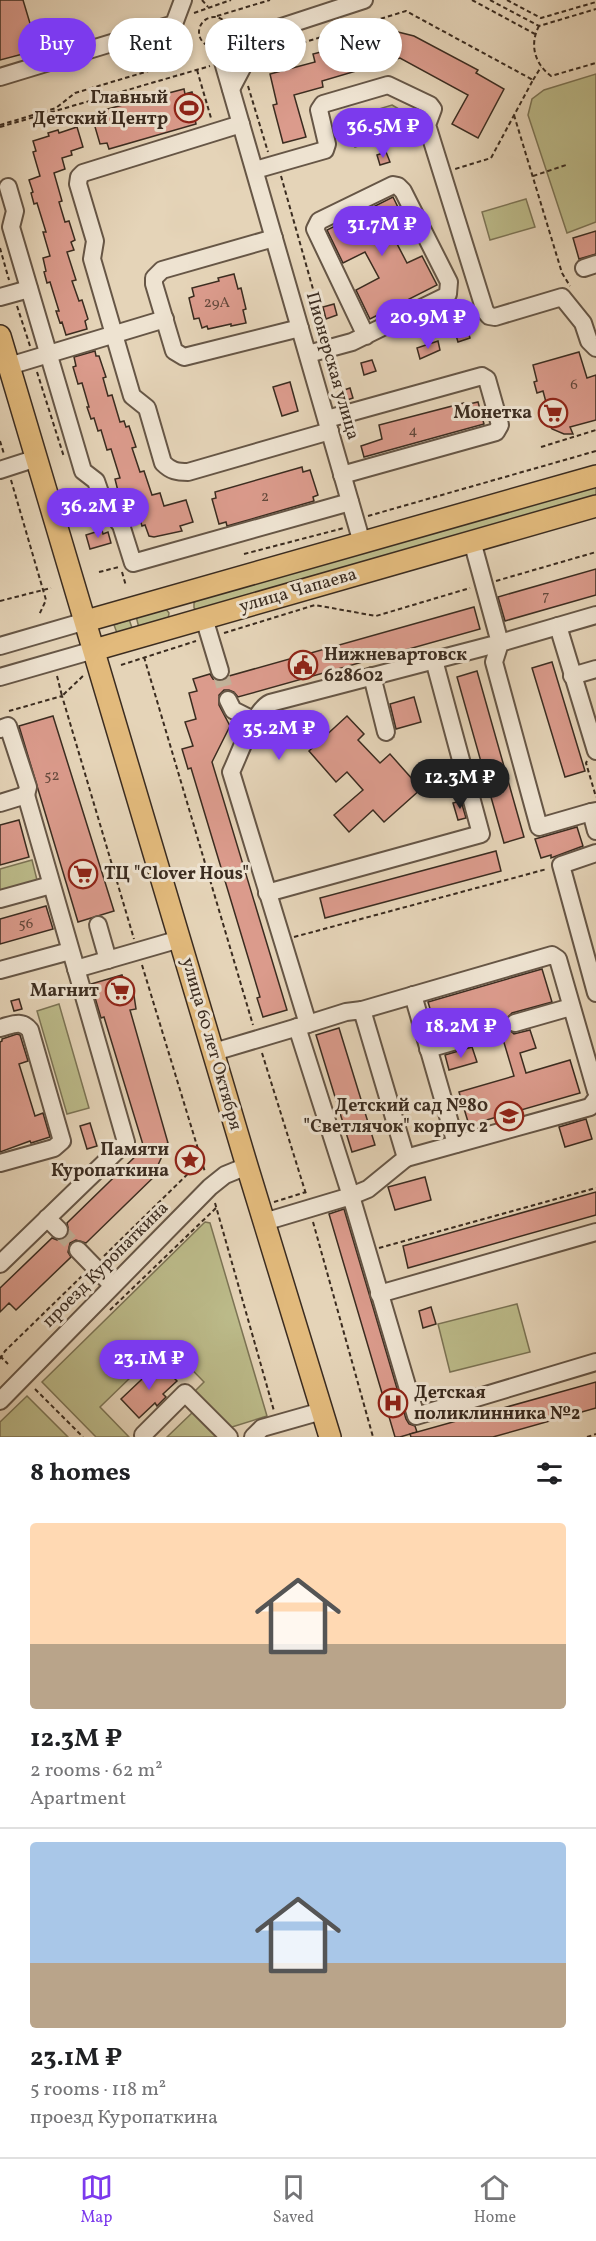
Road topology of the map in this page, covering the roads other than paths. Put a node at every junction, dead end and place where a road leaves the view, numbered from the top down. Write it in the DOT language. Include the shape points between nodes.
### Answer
graph roads {
  1 [pos="364,0"];
  2 [pos="185,8"];
  3 [pos="229,72"];
  4 [pos="0,77"];
  5 [pos="239,87"];
  6 [pos="242,124"];
  7 [pos="255,170"];
  8 [pos="8,187"];
  9 [pos="274,238"];
  10 [pos="30,289"];
  11 [pos="0,297"];
  12 [pos="165,319"];
  13 [pos="300,328"];
  14 [pos="114,334"];
  15 [pos="0,336"];
  16 [pos="366,336"];
  17 [pos="596,348"];
  18 [pos="49,354"];
  19 [pos="308,354"];
  20 [pos="9,366"];
  21 [pos="331,422"];
  22 [pos="37,458"];
  23 [pos="4,468"];
  24 [pos="342,475"];
  25 [pos="596,476"];
  26 [pos="350,502"];
  27 [pos="596,506"];
  28 [pos="472,541"];
  29 [pos="362,543"];
  30 [pos="191,591"];
  31 [pos="596,615"];
  32 [pos="86,621"];
  33 [pos="204,625"];
  34 [pos="558,626"];
  35 [pos="500,643"];
  36 [pos="0,646"];
  37 [pos="94,650"];
  38 [pos="434,660"];
  39 [pos="596,669"];
  40 [pos="220,671"];
  41 [pos="0,676"];
  42 [pos="372,676"];
  43 [pos="572,676"];
  44 [pos="228,700"];
  45 [pos="255,721"];
  46 [pos="0,729"];
  47 [pos="386,732"];
  48 [pos="595,751"];
  49 [pos="26,795"];
  50 [pos="0,803"];
  51 [pos="594,807"];
  52 [pos="596,831"];
  53 [pos="596,853"];
  54 [pos="51,885"];
  55 [pos="267,893"];
  56 [pos="0,899"];
  57 [pos="98,925"];
  58 [pos="180,939"];
  59 [pos="70,951"];
  60 [pos="108,960"];
  61 [pos="76,969"];
  62 [pos="0,970"];
  63 [pos="596,993"];
  64 [pos="413,995"];
  65 [pos="572,1007"];
  66 [pos="362,1010"];
  67 [pos="515,1023"];
  68 [pos="302,1025"];
  69 [pos="0,1028"];
  70 [pos="494,1030"];
  71 [pos="429,1049"];
  72 [pos="214,1052"];
  73 [pos="596,1091"];
  74 [pos="596,1100"];
  75 [pos="456,1144"];
  76 [pos="406,1158"];
  77 [pos="0,1163"];
  78 [pos="247,1166"];
  79 [pos="351,1196"];
  80 [pos="264,1222"];
  81 [pos="596,1232"];
  82 [pos="78,1250"];
  83 [pos="0,1264"];
  84 [pos="112,1285"];
  85 [pos="379,1294"];
  86 [pos="596,1362"];
  87 [pos="0,1401"];
  88 [pos="322,1411"];
  89 [pos="143,1435"];
  90 [pos="229,1437"];
  91 [pos="253,1437"];
  92 [pos="330,1437"];
  1 -- 5 [label="street" via="260,33"];
  2 -- 4 [label="street" via="174,24"];
  3 -- 5 [label="street, Пионерская улица"];
  5 -- 6 [label="street, Пионерская улица"];
  6 -- 7 [label="street, Пионерская улица"];
  6 -- 14 [label="street" via="89,169 80,177 78,184 95,241 92,259"];
  7 -- 9 [label="street, Пионерская улица"];
  7 -- 17 [label="street" via="325,150 319,110 323,104 392,85 433,109 427,125 485,311 495,316 562,297 583,323"];
  8 -- 10 [label="street" via="15,211 11,227"];
  9 -- 12 [label="street" via="158,272 154,284"];
  9 -- 13 [label="street, Пионерская улица"];
  10 -- 11 [label="street"];
  10 -- 18 [label="street"];
  12 -- 13 [label="street" via="174,351 190,358"];
  12 -- 14 [label="street"];
  13 -- 19 [label="street, Пионерская улица"];
  14 -- 18 [label="street"];
  14 -- 21 [label="street" via="132,396 147,408 169,469 189,472"];
  15 -- 20 [label="main road"];
  16 -- 16 [label="street" via="444,297 450,287 398,186 387,186 315,225 315,233"];
  16 -- 19 [label="street"];
  18 -- 20 [label="street"];
  18 -- 26 [label="street" via="82,471 96,482 104,504 121,525 133,563"];
  19 -- 21 [label="street, Пионерская улица"];
  20 -- 22 [label="main road"];
  21 -- 24 [label="street, Пионерская улица"];
  21 -- 24 [label="street" via="482,376 487,379 500,425 496,432"];
  22 -- 23 [label="street"];
  22 -- 32 [label="main road"];
  24 -- 26 [label="street, Пионерская улица"];
  25 -- 29 [label="main road, улица Чапаева"];
  26 -- 29 [label="street, Пионерская улица"];
  27 -- 28 [label="main road, улица Чапаева"];
  28 -- 33 [label="main road, улица Чапаева"];
  28 -- 35 [label="street"];
  29 -- 30 [label="main road, улица Чапаева"];
  30 -- 32 [label="main road, улица Чапаева"];
  30 -- 33 [label="main road" via="182,598 181,610"];
  31 -- 34 [label="street"];
  32 -- 36 [label="street, улица Чапаева"];
  32 -- 37 [label="main road, улица 60 лет Октября"];
  33 -- 37 [label="main road, улица Чапаева"];
  33 -- 40 [label="street"];
  34 -- 35 [label="street"];
  34 -- 43 [label="street"];
  35 -- 38 [label="street"];
  35 -- 51 [label="street" via="494,662 539,827"];
  37 -- 41 [label="street, улица Чапаева"];
  37 -- 58 [label="main road, улица 60 лет Октября"];
  38 -- 42 [label="street"];
  38 -- 55 [label="street" via="481,834"];
  39 -- 43 [label="street"];
  42 -- 45 [label="street" via="270,703 260,710"];
  42 -- 47 [label="street"];
  43 -- 48 [label="street"];
  44 -- 45 [label="street" via="233,710"];
  45 -- 55 [label="street" via="231,772"];
  46 -- 49 [label="street" via="8,726 28,788"];
  49 -- 50 [label="street"];
  49 -- 54 [label="street"];
  51 -- 52 [label="street"];
  53 -- 63 [label="street" via="561,865"];
  54 -- 56 [label="street"];
  54 -- 59 [label="street"];
  55 -- 68 [label="street"];
  57 -- 60 [label="street"];
  58 -- 60 [label="street"];
  58 -- 72 [label="main road, улица 60 лет Октября"];
  59 -- 61 [label="street"];
  59 -- 62 [label="street"];
  60 -- 61 [label="street"];
  61 -- 83 [label="street" via="126,1142 53,1224"];
  64 -- 65 [label="street" via="552,955 558,959"];
  64 -- 66 [label="street"];
  64 -- 71 [label="street"];
  65 -- 67 [label="street"];
  65 -- 73 [label="street"];
  66 -- 68 [label="street"];
  66 -- 76 [label="street"];
  68 -- 72 [label="street"];
  68 -- 79 [label="street"];
  69 -- 77 [label="street" via="19,1022 30,1030 62,1141 54,1148"];
  70 -- 71 [label="street"];
  71 -- 75 [label="street"];
  72 -- 78 [label="main road, улица 60 лет Октября"];
  74 -- 75 [label="street" via="590,1107"];
  75 -- 76 [label="street"];
  76 -- 79 [label="street" via="368,1190"];
  78 -- 80 [label="main road, улица 60 лет Октября"];
  78 -- 84 [label="street, проезд Куропаткина" via="225,1174 210,1187"];
  79 -- 80 [label="street"];
  79 -- 85 [label="street"];
  80 -- 88 [label="main road, улица 60 лет Октября"];
  81 -- 85 [label="street"];
  82 -- 84 [label="street"];
  84 -- 87 [label="street, проезд Куропаткина" via="29,1383"];
  85 -- 86 [label="street" via="416,1416"];
  88 -- 91 [label="street" via="262,1428"];
  88 -- 92 [label="main road, улица 60 лет Октября"];
  89 -- 90 [label="street" via="185,1394"];
}
